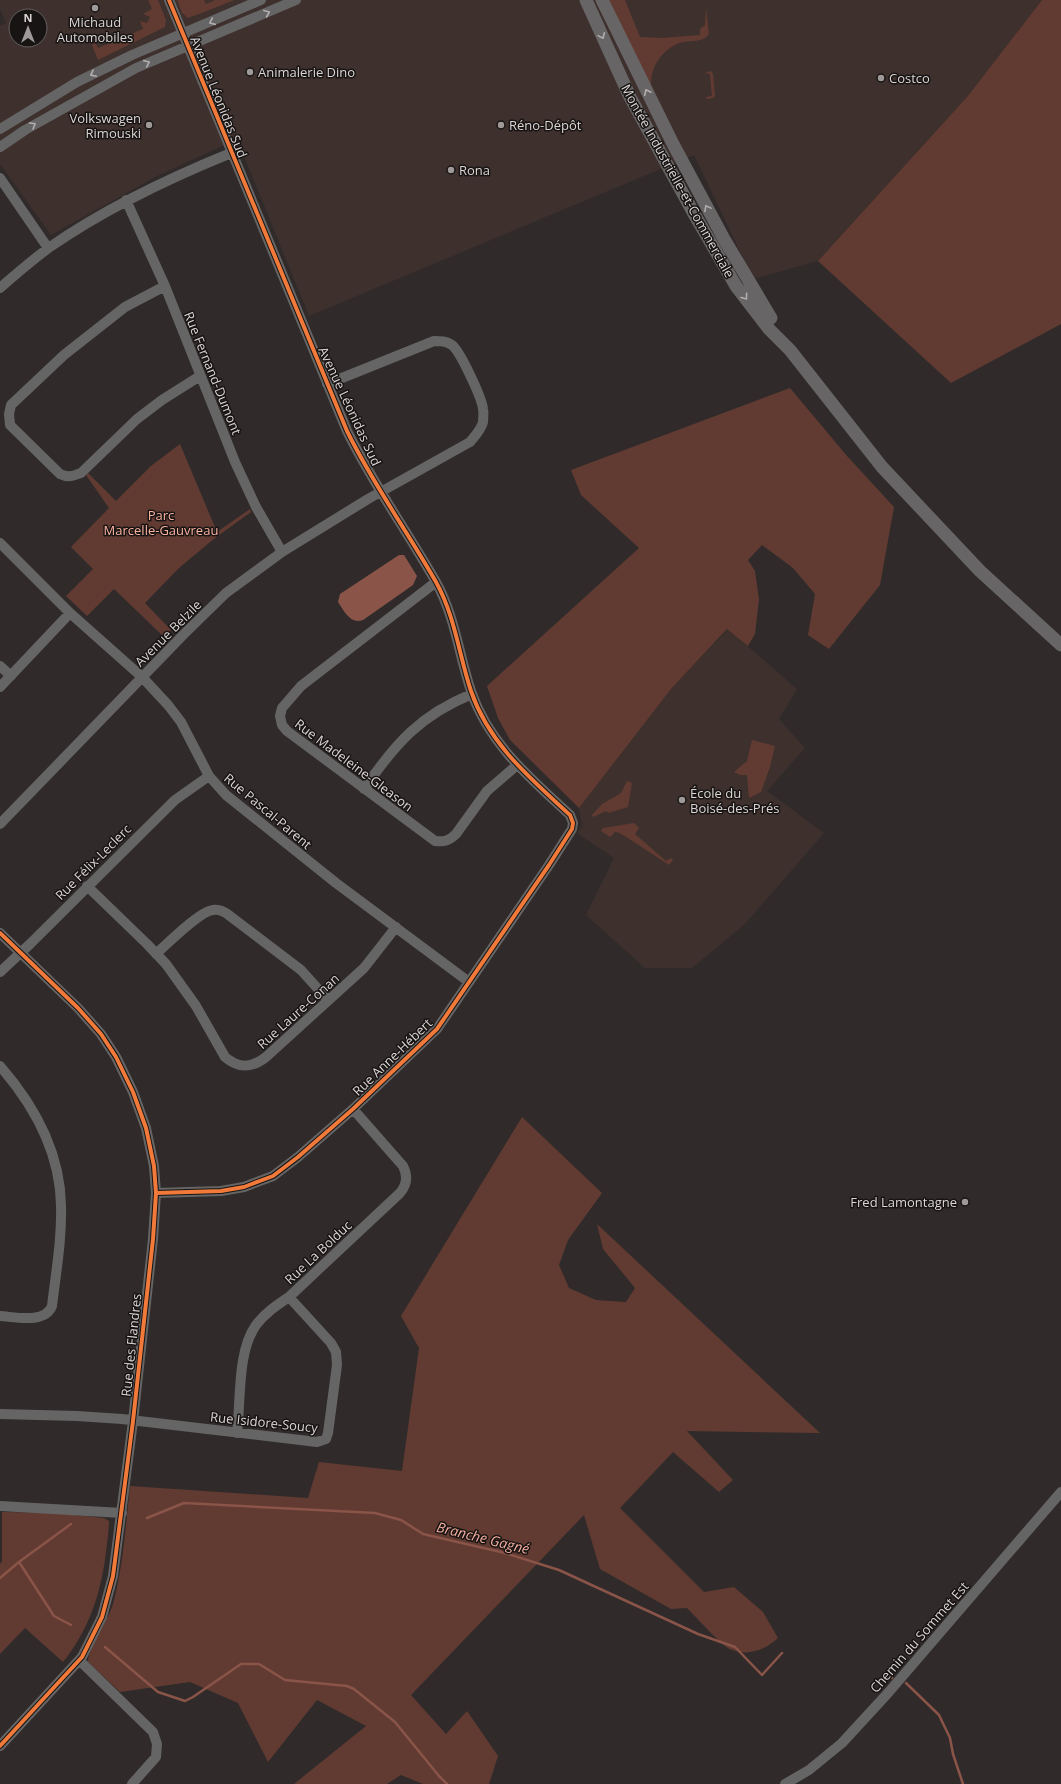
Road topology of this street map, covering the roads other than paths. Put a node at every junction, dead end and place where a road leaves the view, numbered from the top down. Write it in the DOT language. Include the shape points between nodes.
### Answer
graph roads {
  1 [pos="169,0"];
  2 [pos="261,0"];
  3 [pos="296,0"];
  4 [pos="586,0"];
  5 [pos="602,0"];
  6 [pos="182,34"];
  7 [pos="187,47"];
  8 [pos="0,129"];
  9 [pos="0,147"];
  10 [pos="231,153"];
  11 [pos="0,178"];
  12 [pos="126,200"];
  13 [pos="48,248"];
  14 [pos="165,286"];
  15 [pos="0,288"];
  16 [pos="790,350"];
  17 [pos="200,376"];
  18 [pos="326,384"];
  19 [pos="380,492"];
  20 [pos="0,543"];
  21 [pos="282,552"];
  22 [pos="436,582"];
  23 [pos="70,613"];
  24 [pos="1061,645"];
  25 [pos="0,666"];
  26 [pos="11,676"];
  27 [pos="142,677"];
  28 [pos="0,687"];
  29 [pos="472,694"];
  30 [pos="516,766"];
  31 [pos="209,776"];
  32 [pos="364,788"];
  33 [pos="0,824"];
  34 [pos="569,834"];
  35 [pos="87,886"];
  36 [pos="396,927"];
  37 [pos="0,933"];
  38 [pos="20,952"];
  39 [pos="156,954"];
  40 [pos="0,972"];
  41 [pos="468,982"];
  42 [pos="328,1000"];
  43 [pos="0,1066"];
  44 [pos="353,1109"];
  45 [pos="156,1193"];
  46 [pos="289,1296"];
  47 [pos="0,1316"];
  48 [pos="0,1414"];
  49 [pos="133,1421"];
  50 [pos="237,1433"];
  51 [pos="1061,1492"];
  52 [pos="0,1506"];
  53 [pos="122,1513"];
  54 [pos="79,1660"];
  55 [pos="0,1746"];
  56 [pos="132,1784"];
  57 [pos="785,1784"];
  1 -- 6 [label="street, Avenue Léonidas Sud"];
  2 -- 6 [label="street, one-way"];
  7 -- 3 [label="street, one-way"];
  4 -- 16 [label="main road, Montée Industrielle-et-Commerciale, one-way" via="630,97 692,212 736,286 769,329"];
  16 -- 5 [label="main road, Montée Industrielle-et-Commerciale, one-way" via="755,294 691,178"];
  6 -- 7 [label="street, Avenue Léonidas Sud"];
  6 -- 8 [label="street, one-way" via="77,82"];
  9 -- 7 [label="street, one-way" via="25,130 136,68"];
  7 -- 10 [label="street, Avenue Léonidas Sud"];
  10 -- 12 [label="street"];
  10 -- 18 [label="street, Avenue Léonidas Sud"];
  11 -- 13 [label="street"];
  12 -- 13 [label="street"];
  12 -- 14 [label="street, Rue Fernand-Dumont"];
  13 -- 15 [label="street"];
  14 -- 17 [label="street, Rue Fernand-Dumont"];
  14 -- 17 [label="street" via="125,307 64,355 11,405 10,425 60,474 65,477 72,476 81,473 137,419"];
  16 -- 24 [label="main road, Montée Industrielle-et-Commerciale" via="882,467 980,571"];
  17 -- 21 [label="street, Rue Fernand-Dumont" via="256,507"];
  18 -- 19 [label="street, Avenue Léonidas Sud" via="360,458"];
  18 -- 19 [label="street, Avenue Belzile" via="434,341 444,341 453,346 459,354 483,409 483,422 478,433 470,442"];
  19 -- 21 [label="street, Avenue Belzile"];
  19 -- 22 [label="street, Avenue Léonidas Sud"];
  20 -- 23 [label="street, Rue Pascal-Parent"];
  21 -- 27 [label="street, Avenue Belzile" via="226,593"];
  22 -- 29 [label="street, Avenue Léonidas Sud" via="452,620"];
  22 -- 32 [label="street, Rue Madeleine-Gleason" via="301,686 282,708 280,716 287,732"];
  23 -- 26 [label="street"];
  23 -- 27 [label="street, Rue Pascal-Parent"];
  25 -- 26 [label="street"];
  26 -- 28 [label="street"];
  27 -- 31 [label="street, Rue Pascal-Parent" via="174,713"];
  27 -- 33 [label="street, Avenue Belzile"];
  29 -- 30 [label="street, Avenue Léonidas Sud" via="481,716"];
  29 -- 32 [label="street" via="439,709 408,733"];
  30 -- 32 [label="street, Rue Madeleine-Gleason" via="487,791 456,834 443,842 430,838"];
  30 -- 34 [label="street, Avenue Léonidas Sud" via="570,815 573,825"];
  31 -- 35 [label="street, Rue Félix-Leclerc" via="175,800"];
  31 -- 36 [label="street, Rue Pascal-Parent" via="226,796 286,845"];
  34 -- 41 [label="street, Rue Anne-Hébert"];
  35 -- 38 [label="street, Rue Félix-Leclerc"];
  35 -- 39 [label="street, Rue Laure-Conan"];
  36 -- 41 [label="street, Rue Pascal-Parent"];
  36 -- 42 [label="street, Rue Laure-Conan" via="364,968"];
  37 -- 38 [label="street, Rue des Flandres"];
  38 -- 40 [label="street, Rue Félix-Leclerc"];
  38 -- 45 [label="street, Rue des Flandres" via="78,1008 101,1034 116,1057 134,1092 146,1128 154,1166"];
  39 -- 42 [label="street" via="203,913 208,910 219,910 301,970"];
  39 -- 42 [label="street, Rue Laure-Conan" via="187,992 225,1057 236,1065 250,1066 261,1061"];
  41 -- 44 [label="street, Rue Anne-Hébert" via="437,1029"];
  43 -- 47 [label="street" via="26,1099 43,1128 54,1159 61,1205 50,1311 39,1317"];
  44 -- 45 [label="street, Rue Anne-Hébert" via="298,1157 264,1180 228,1190"];
  44 -- 46 [label="street, Rue La Bolduc" via="403,1166 406,1180 400,1193"];
  45 -- 49 [label="street, Rue des Flandres"];
  46 -- 50 [label="street, Rue La Bolduc" via="265,1315 249,1338 244,1358"];
  46 -- 50 [label="street, Rue Isidore-Soucy" via="336,1352 337,1365 328,1436 317,1442"];
  48 -- 49 [label="street, Rue Isidore-Soucy"];
  49 -- 50 [label="street, Rue Isidore-Soucy"];
  49 -- 53 [label="street, Rue des Flandres"];
  51 -- 57 [label="street, Chemin du Sommet Est" via="842,1743 809,1770"];
  52 -- 53 [label="street"];
  53 -- 54 [label="street, Rue des Flandres" via="113,1576 102,1617"];
  54 -- 55 [label="street, Rue des Flandres"];
  54 -- 56 [label="street" via="153,1732 157,1744 156,1757"];
}
